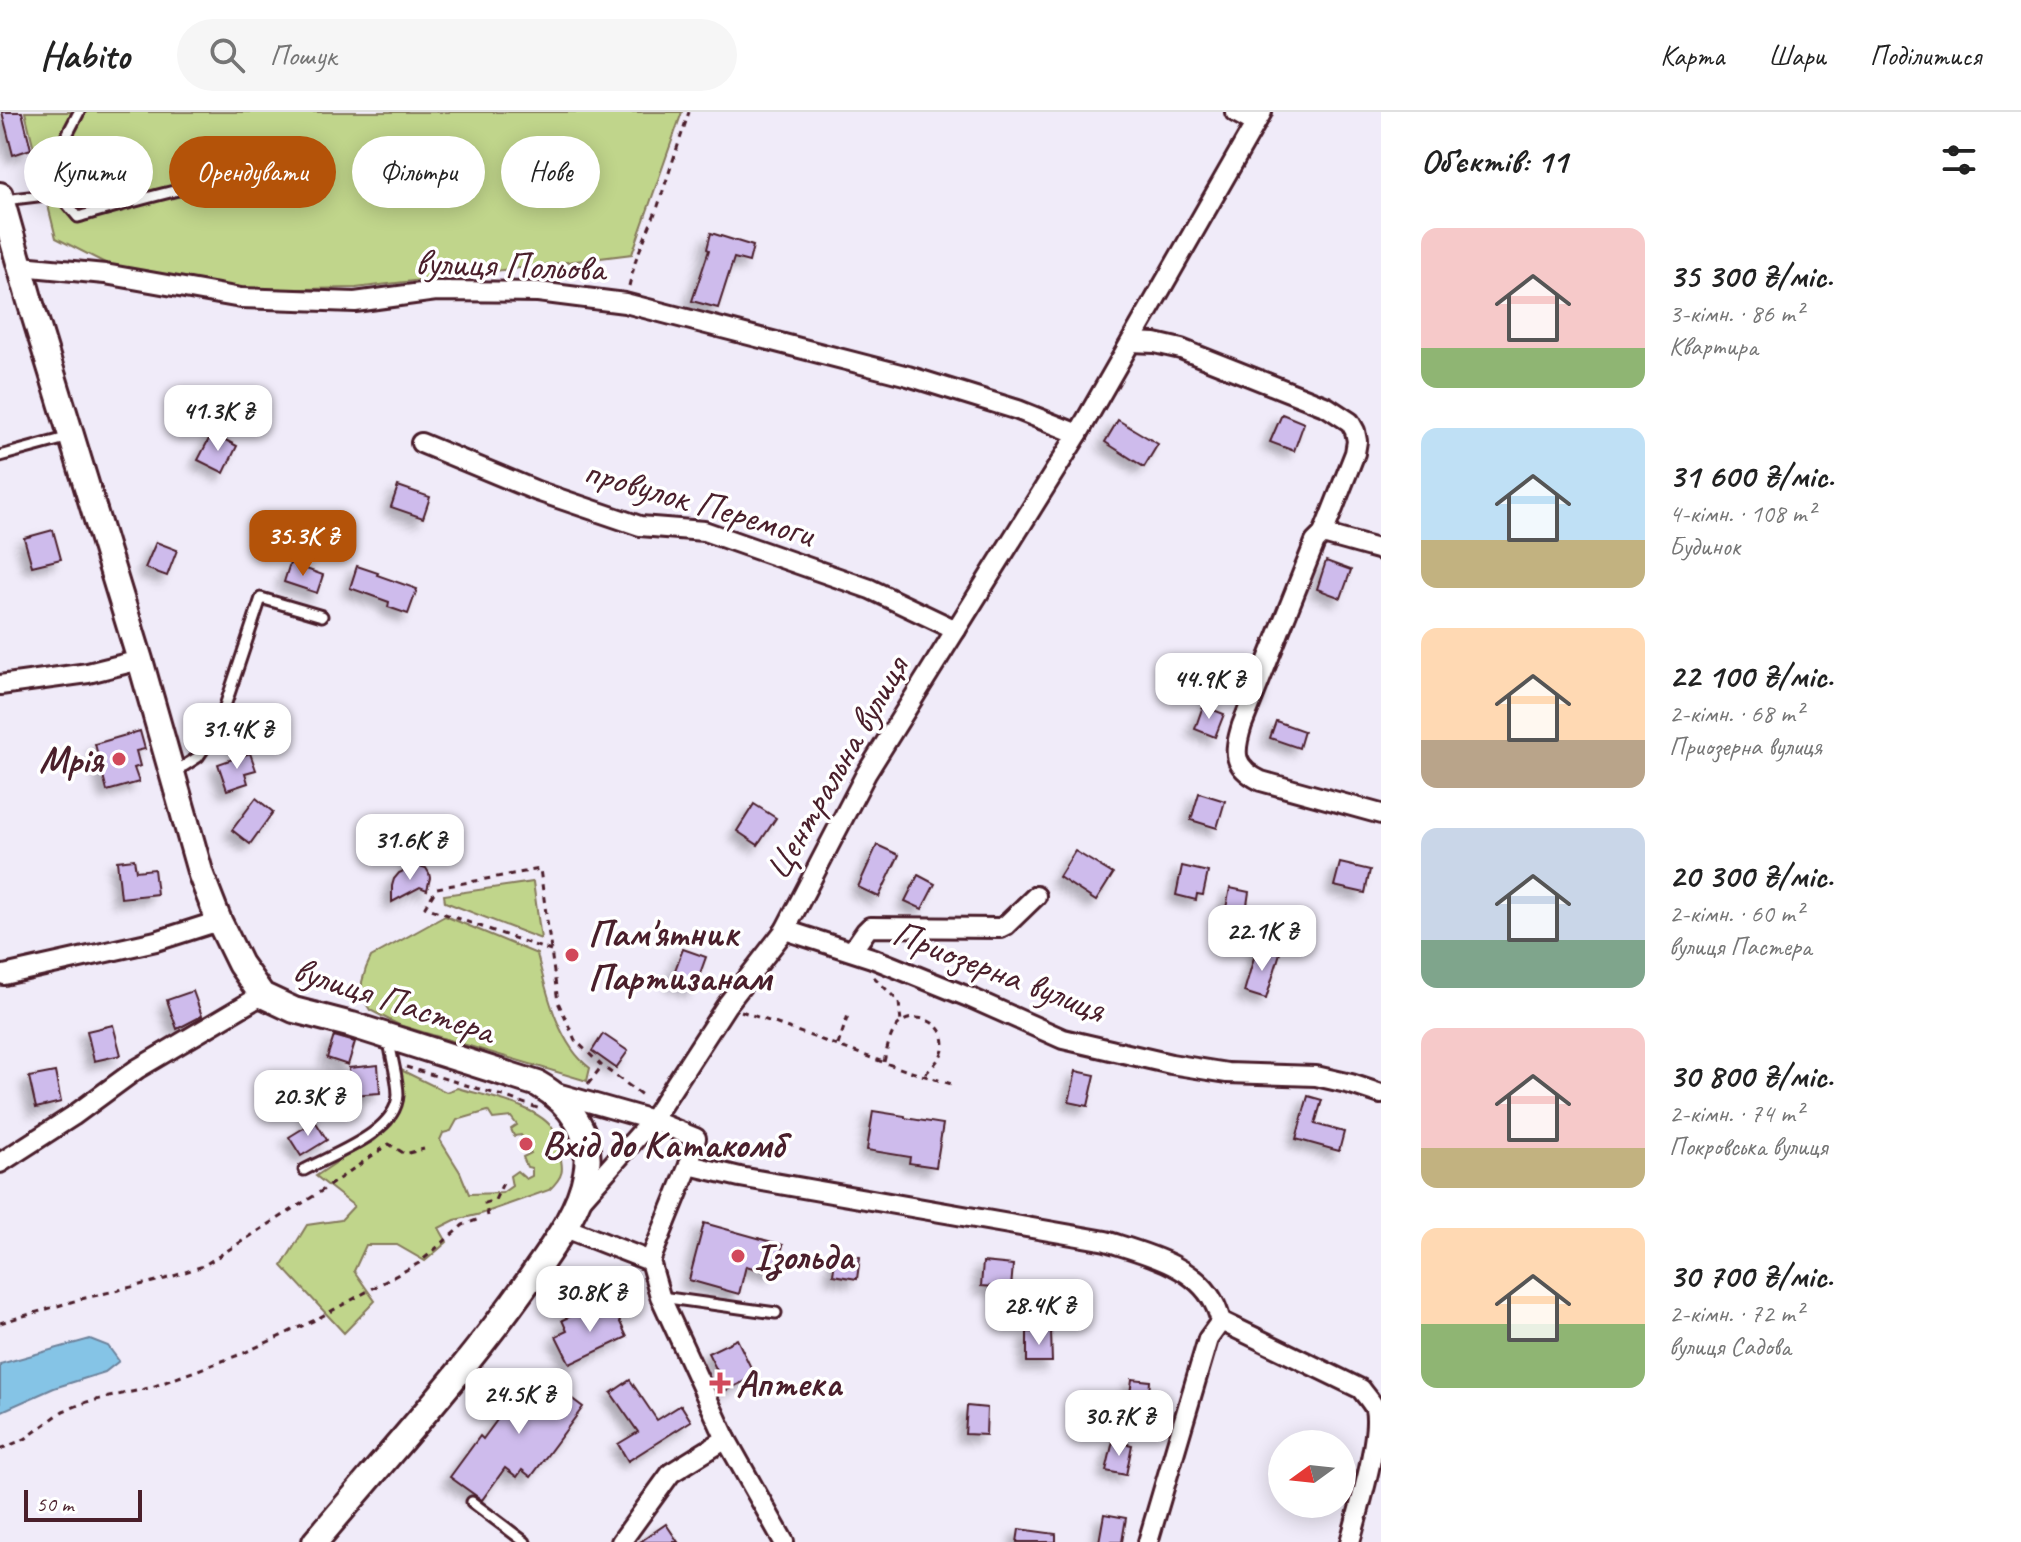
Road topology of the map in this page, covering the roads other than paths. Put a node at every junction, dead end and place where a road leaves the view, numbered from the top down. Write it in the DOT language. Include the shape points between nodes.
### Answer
graph roads {
  1 [pos="79,112"];
  2 [pos="1235,112"];
  3 [pos="1258,118"];
  4 [pos="66,136"];
  5 [pos="24,197"];
  6 [pos="0,199"];
  7 [pos="70,208"];
  8 [pos="112,208"];
  9 [pos="21,266"];
  10 [pos="1131,342"];
  11 [pos="1078,434"];
  12 [pos="72,437"];
  13 [pos="421,443"];
  14 [pos="0,456"];
  15 [pos="1323,534"];
  16 [pos="1381,550"];
  17 [pos="322,616"];
  18 [pos="956,630"];
  19 [pos="140,660"];
  20 [pos="0,685"];
  21 [pos="172,770"];
  22 [pos="1381,814"];
  23 [pos="1036,896"];
  24 [pos="219,921"];
  25 [pos="785,930"];
  26 [pos="850,950"];
  27 [pos="4,975"];
  28 [pos="262,995"];
  29 [pos="388,1036"];
  30 [pos="1381,1094"];
  31 [pos="547,1101"];
  32 [pos="652,1120"];
  33 [pos="0,1163"];
  34 [pos="689,1165"];
  35 [pos="304,1170"];
  36 [pos="568,1218"];
  37 [pos="650,1261"];
  38 [pos="660,1296"];
  39 [pos="776,1313"];
  40 [pos="1221,1321"];
  41 [pos="726,1439"];
  42 [pos="1374,1480"];
  43 [pos="472,1502"];
  44 [pos="315,1542"];
  45 [pos="525,1542"];
  46 [pos="621,1542"];
  47 [pos="784,1542"];
  48 [pos="1148,1542"];
  49 [pos="1350,1542"];
  1 -- 4 [label="lane"];
  2 -- 3 [label="street"];
  3 -- 10 [label="street, Центральна вулиця"];
  5 -- 6 [label="lane"];
  6 -- 9 [label="street, вулиця Пастера"];
  7 -- 8 [label="lane" via="78,217"];
  9 -- 11 [label="street, вулиця Польова" via="105,274 241,298 355,302 436,291 538,292 625,303 908,376"];
  9 -- 12 [label="street, вулиця Пастера"];
  10 -- 11 [label="street, Центральна вулиця"];
  10 -- 15 [label="street" via="1181,349 1327,407 1350,422 1355,453"];
  11 -- 18 [label="street, Центральна вулиця"];
  12 -- 14 [label="lane"];
  12 -- 19 [label="street, вулиця Пастера"];
  13 -- 18 [label="street, провулок Перемоги" via="640,526 704,531 870,589"];
  15 -- 16 [label="street"];
  15 -- 22 [label="street" via="1315,542 1242,725 1236,753 1245,773 1261,781"];
  17 -- 21 [label="lane" via="261,598 212,737 198,757"];
  18 -- 25 [label="street, Центральна вулиця" via="866,774"];
  19 -- 20 [label="street"];
  19 -- 21 [label="street, вулиця Пастера"];
  21 -- 24 [label="street, вулиця Пастера"];
  23 -- 26 [label="street" via="1000,928 870,927"];
  24 -- 27 [label="street" via="156,941"];
  24 -- 28 [label="street, вулиця Пастера"];
  25 -- 26 [label="street, Приозерна вулиця"];
  25 -- 32 [label="street, Центральна вулиця" via="726,1006"];
  26 -- 30 [label="street, Приозерна вулиця" via="1063,1039 1227,1073 1316,1076"];
  28 -- 29 [label="street, вулиця Пастера" via="294,1010"];
  28 -- 33 [label="street" via="137,1069"];
  29 -- 31 [label="street, вулиця Пастера" via="538,1084"];
  29 -- 35 [label="lane" via="398,1096 394,1113 373,1134"];
  31 -- 32 [label="street"];
  31 -- 36 [label="street, вулиця Пастера" via="577,1119 588,1154 586,1174"];
  32 -- 34 [label="street" via="696,1138"];
  32 -- 36 [label="street, Центральна вулиця"];
  34 -- 37 [label="street"];
  34 -- 40 [label="street" via="1106,1241 1159,1258 1195,1279"];
  36 -- 37 [label="street"];
  36 -- 44 [label="street, вулиця Пастера" via="487,1338"];
  37 -- 38 [label="street"];
  38 -- 39 [label="lane"];
  38 -- 41 [label="street"];
  40 -- 42 [label="street" via="1361,1389 1375,1409 1379,1430"];
  40 -- 48 [label="street" via="1208,1339"];
  41 -- 46 [label="street" via="671,1473"];
  41 -- 47 [label="street"];
  42 -- 49 [label="street"];
  43 -- 45 [label="lane"];
}
